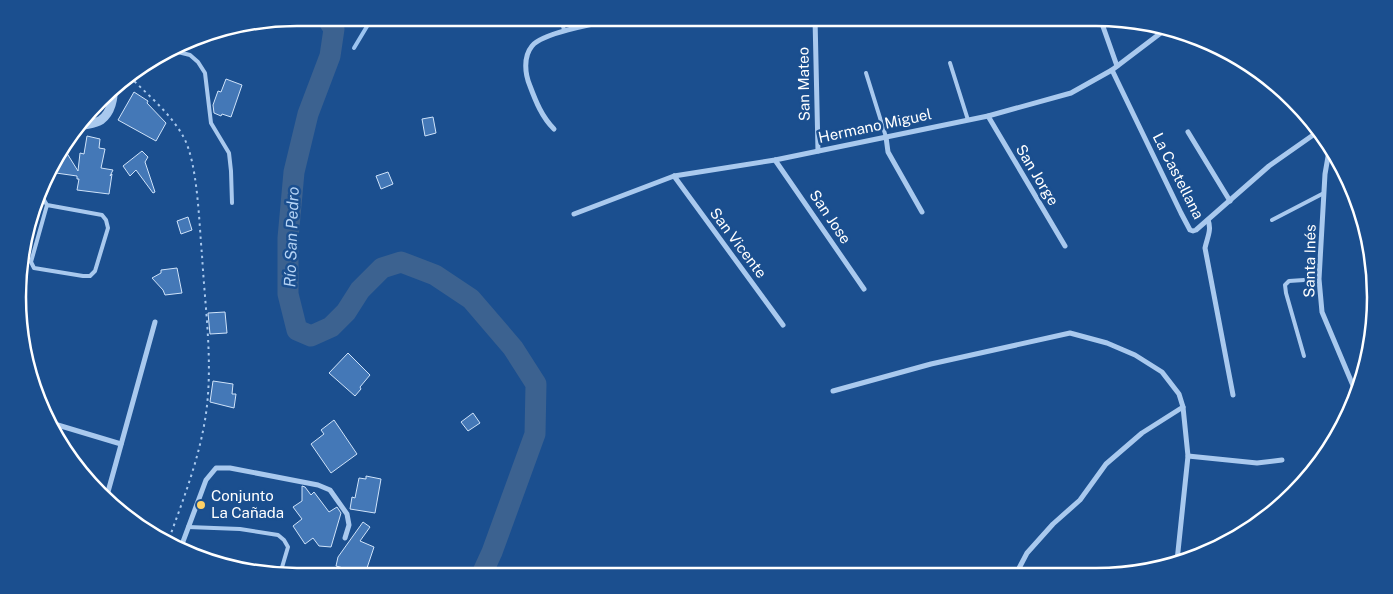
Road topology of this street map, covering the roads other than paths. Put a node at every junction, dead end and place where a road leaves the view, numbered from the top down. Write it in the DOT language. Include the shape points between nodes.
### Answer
graph roads {
  1 [pos="563,26"];
  2 [pos="584,26"];
  3 [pos="815,26"];
  4 [pos="1103,26"];
  5 [pos="564,30"];
  6 [pos="1160,34"];
  7 [pos="180,53"];
  8 [pos="950,63"];
  9 [pos="1118,66"];
  10 [pos="1112,70"];
  11 [pos="866,73"];
  12 [pos="112,99"];
  13 [pos="988,116"];
  14 [pos="968,120"];
  15 [pos="88,124"];
  16 [pos="554,130"];
  17 [pos="1188,132"];
  18 [pos="1313,135"];
  19 [pos="886,137"];
  20 [pos="818,151"];
  21 [pos="1328,159"];
  22 [pos="775,160"];
  23 [pos="674,176"];
  24 [pos="1324,193"];
  25 [pos="44,201"];
  26 [pos="1230,201"];
  27 [pos="232,203"];
  28 [pos="47,205"];
  29 [pos="922,212"];
  30 [pos="574,214"];
  31 [pos="1208,220"];
  32 [pos="1272,220"];
  33 [pos="1065,246"];
  34 [pos="1319,279"];
  35 [pos="864,289"];
  36 [pos="155,322"];
  37 [pos="783,325"];
  38 [pos="1304,356"];
  39 [pos="1352,384"];
  40 [pos="834,391"];
  41 [pos="1233,395"];
  42 [pos="1183,406"];
  43 [pos="59,425"];
  44 [pos="120,444"];
  45 [pos="1188,456"];
  46 [pos="1282,460"];
  47 [pos="108,490"];
  48 [pos="188,527"];
  49 [pos="345,538"];
  50 [pos="183,543"];
  51 [pos="1178,555"];
  52 [pos="282,567"];
  53 [pos="1019,568"];
  1 -- 5 [label="lane"];
  2 -- 5 [label="street"];
  3 -- 20 [label="street, San Mateo"];
  4 -- 9 [label="street"];
  5 -- 16 [label="street" via="533,44 527,53 527,78 536,102"];
  6 -- 9 [label="street, Hermano Miguel"];
  7 -- 27 [label="lane" via="190,55 205,73 211,123 229,153"];
  8 -- 14 [label="lane"];
  9 -- 10 [label="street, Hermano Miguel"];
  10 -- 13 [label="street, Hermano Miguel" via="1071,94"];
  10 -- 31 [label="street, La Castellana" via="1190,230 1196,230"];
  11 -- 19 [label="lane"];
  12 -- 15 [label="street" via="101,120"];
  13 -- 14 [label="street, Hermano Miguel"];
  13 -- 33 [label="street, San Jorge"];
  14 -- 19 [label="street, Hermano Miguel"];
  17 -- 26 [label="street"];
  18 -- 26 [label="street, La Castellana" via="1269,166"];
  19 -- 20 [label="street, Hermano Miguel"];
  19 -- 29 [label="street" via="888,152"];
  20 -- 22 [label="street, Hermano Miguel"];
  21 -- 24 [label="street, Santa Inés"];
  22 -- 23 [label="street, Hermano Miguel"];
  22 -- 35 [label="street, San Jose"];
  23 -- 30 [label="street, Hermano Miguel"];
  23 -- 37 [label="street, San Vicente"];
  24 -- 32 [label="lane"];
  24 -- 34 [label="street, Santa Inés"];
  25 -- 28 [label="lane"];
  26 -- 31 [label="street, La Castellana"];
  28 -- 28 [label="lane" via="32,262 34,268 90,276 95,271 108,228 106,220 102,215"];
  31 -- 41 [label="street" via="1210,233 1205,248"];
  34 -- 38 [label="lane" via="1289,281 1286,285"];
  34 -- 39 [label="street, Santa Inés" via="1322,312"];
  36 -- 44 [label="street"];
  40 -- 42 [label="street" via="931,364 1070,333 1107,343 1162,372"];
  42 -- 45 [label="street"];
  42 -- 53 [label="street" via="1142,433 1106,464 1080,500 1027,553"];
  43 -- 44 [label="street"];
  44 -- 47 [label="street"];
  45 -- 46 [label="street" via="1257,463"];
  45 -- 51 [label="street"];
  48 -- 49 [label="street" via="206,480 216,468 230,468 330,490 347,514 349,525"];
  48 -- 50 [label="street"];
  48 -- 52 [label="lane" via="240,529 278,535 288,547"];
}
